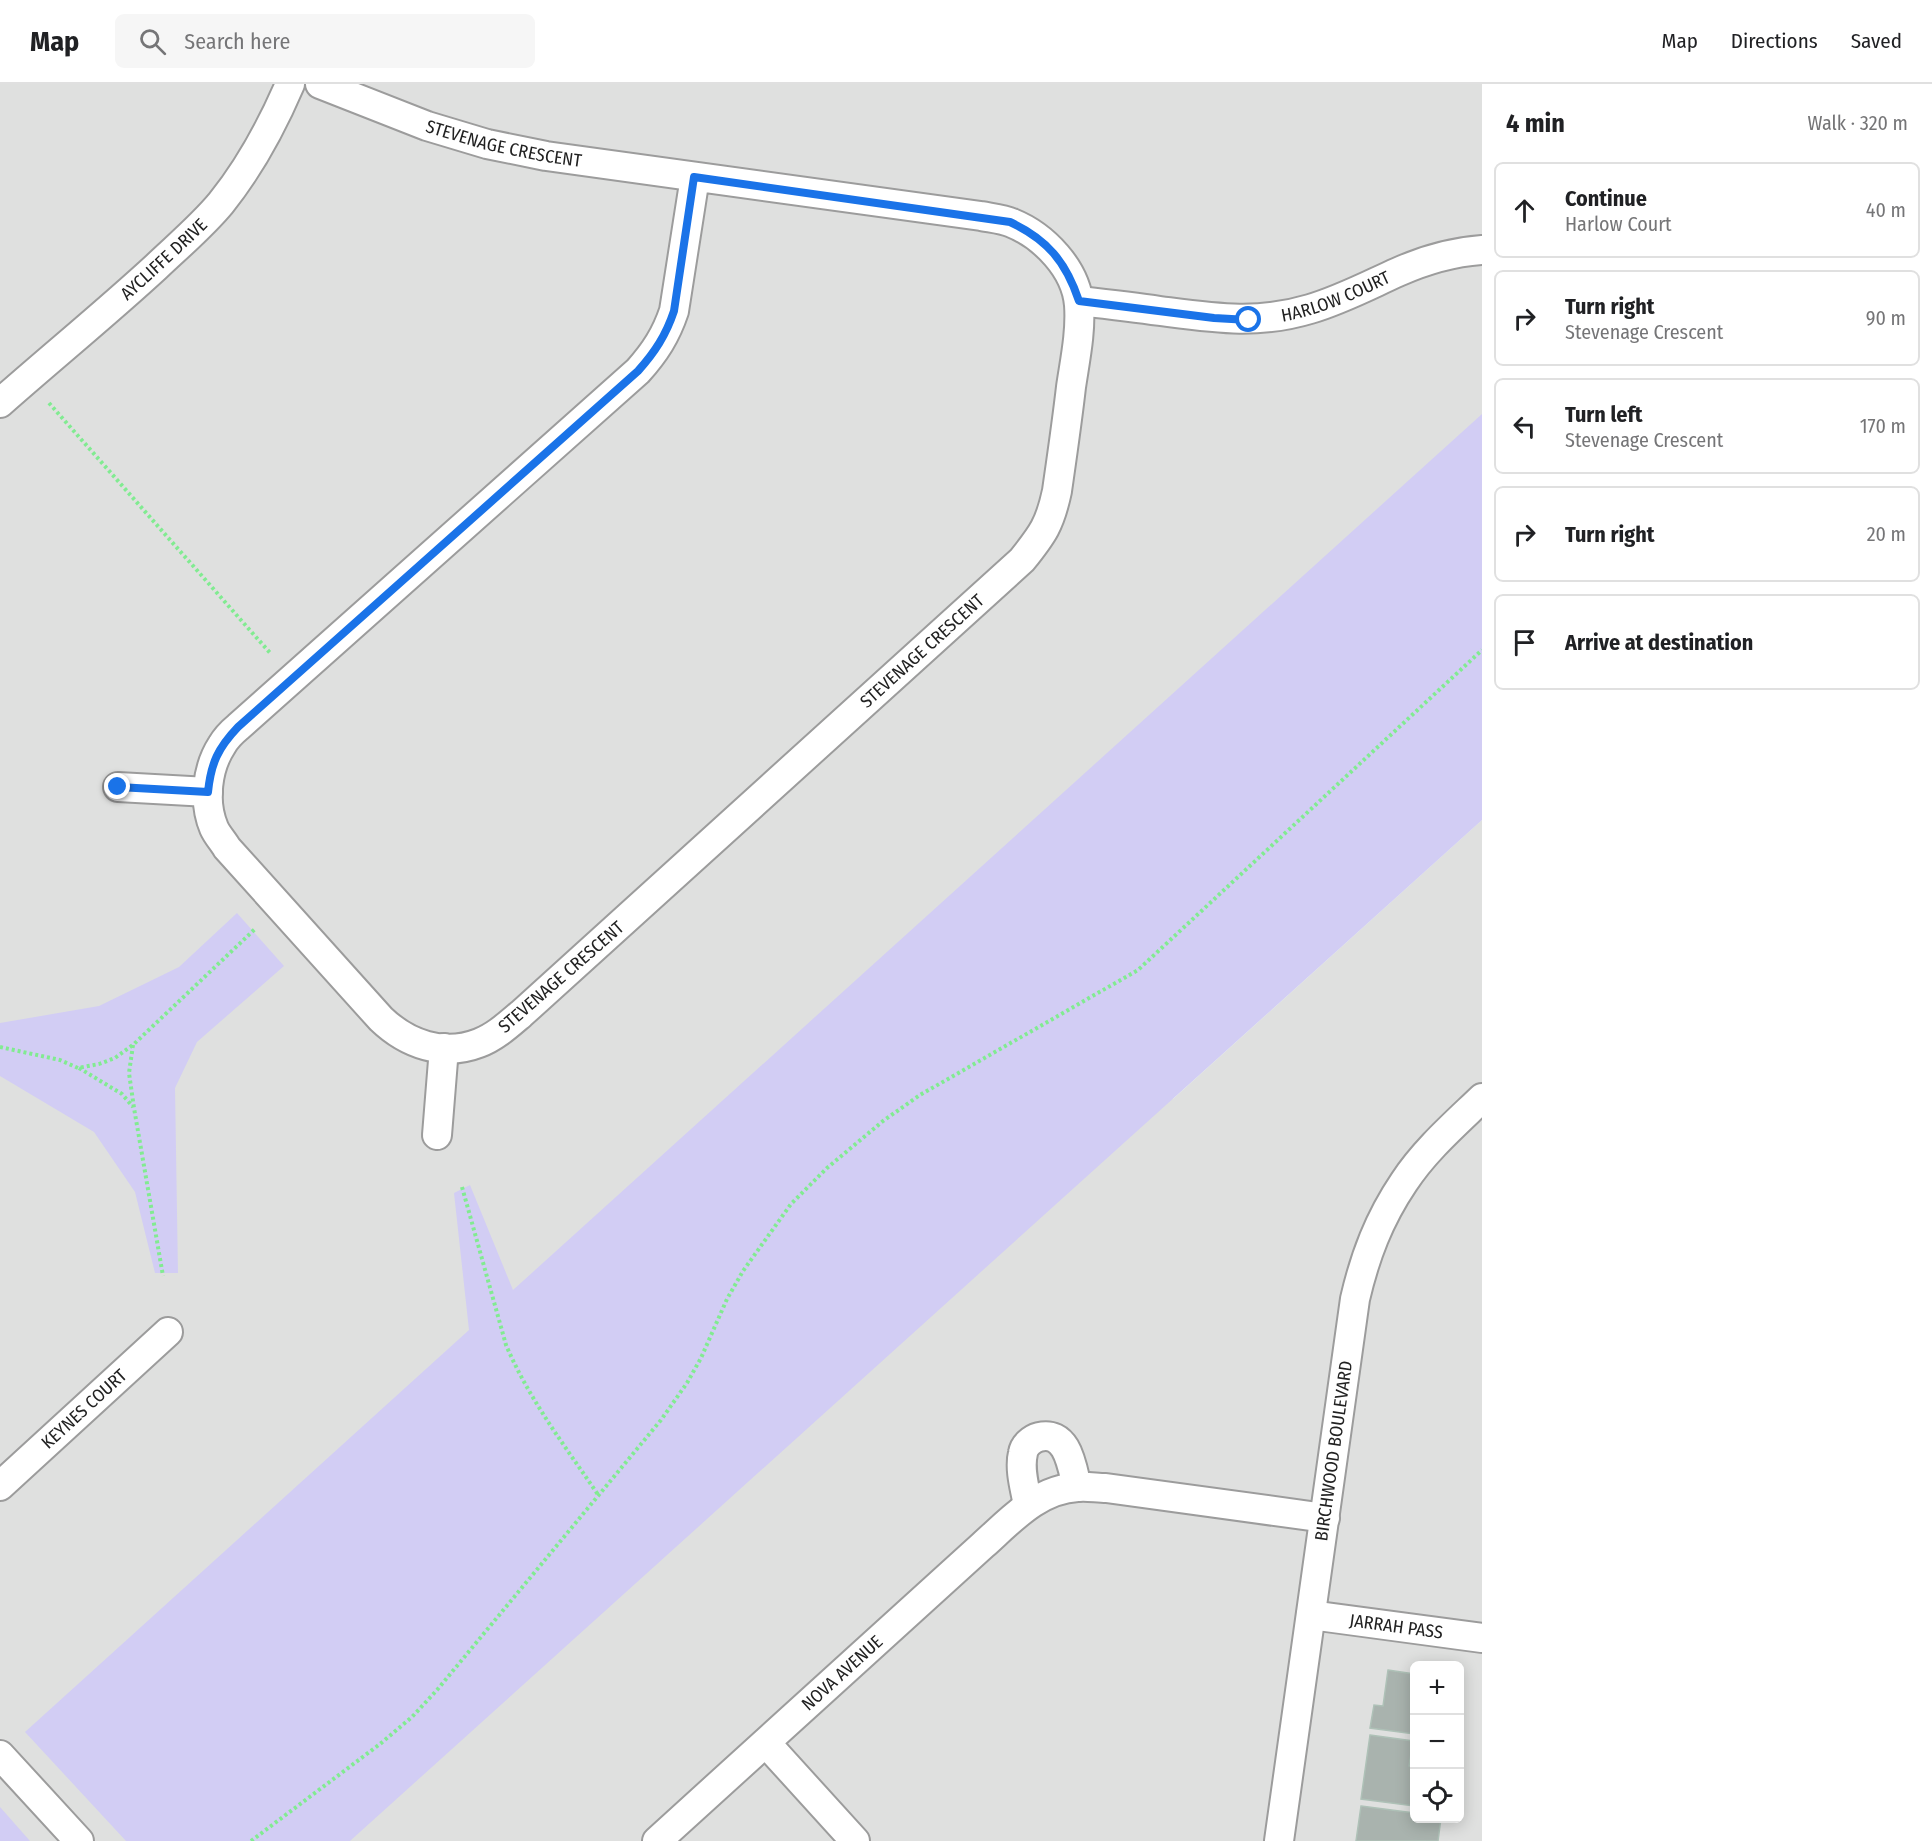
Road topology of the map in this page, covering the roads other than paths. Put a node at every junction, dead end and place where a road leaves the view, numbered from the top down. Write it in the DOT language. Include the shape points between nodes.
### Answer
graph roads {
  1 [pos="290,84"];
  2 [pos="320,84"];
  3 [pos="694,177"];
  4 [pos="1482,250"];
  5 [pos="1079,301"];
  6 [pos="0,403"];
  7 [pos="118,787"];
  8 [pos="208,792"];
  9 [pos="444,1048"];
  10 [pos="1482,1098"];
  11 [pos="437,1135"];
  12 [pos="168,1332"];
  13 [pos="0,1486"];
  14 [pos="1077,1487"];
  15 [pos="1028,1505"];
  16 [pos="1324,1518"];
  17 [pos="1311,1616"];
  18 [pos="1482,1638"];
  19 [pos="766,1743"];
  20 [pos="0,1755"];
  21 [pos="79,1841"];
  22 [pos="657,1841"];
  23 [pos="855,1841"];
  24 [pos="1279,1841"];
  1 -- 6 [label="street, AYCLIFFE DRIVE" via="249,164 221,203 134,287"];
  2 -- 3 [label="street, STEVENAGE CRESCENT" via="427,126 487,144"];
  3 -- 5 [label="street, STEVENAGE CRESCENT" via="1010,222 1030,231 1048,247 1065,267"];
  3 -- 8 [label="street, STEVENAGE CRESCENT" via="674,311 655,351 638,371 238,727 215,758"];
  4 -- 5 [label="street, HARLOW COURT" via="1431,260 1336,301 1268,318 1214,318"];
  5 -- 9 [label="street, STEVENAGE CRESCENT" via="1053,512 1046,529 1022,560 521,1014 479,1043"];
  7 -- 8 [label="street"];
  8 -- 9 [label="street, STEVENAGE CRESCENT" via="214,828 227,848 381,1019 411,1041"];
  9 -- 11 [label="street"];
  10 -- 16 [label="street, BIRCHWOOD BOULEVARD" via="1404,1181 1364,1261 1355,1299"];
  12 -- 13 [label="street, KEYNES COURT"];
  14 -- 15 [label="street, NOVA AVENUE" via="1048,1494"];
  14 -- 15 [label="street" via="1063,1444 1048,1436 1038,1437 1023,1450"];
  14 -- 16 [label="street, NOVA AVENUE"];
  15 -- 19 [label="street, NOVA AVENUE"];
  16 -- 17 [label="street, BIRCHWOOD BOULEVARD"];
  17 -- 18 [label="street, JARRAH PASS"];
  17 -- 24 [label="street, BIRCHWOOD BOULEVARD"];
  19 -- 22 [label="street, NOVA AVENUE"];
  19 -- 23 [label="street"];
  20 -- 21 [label="street"];
}
